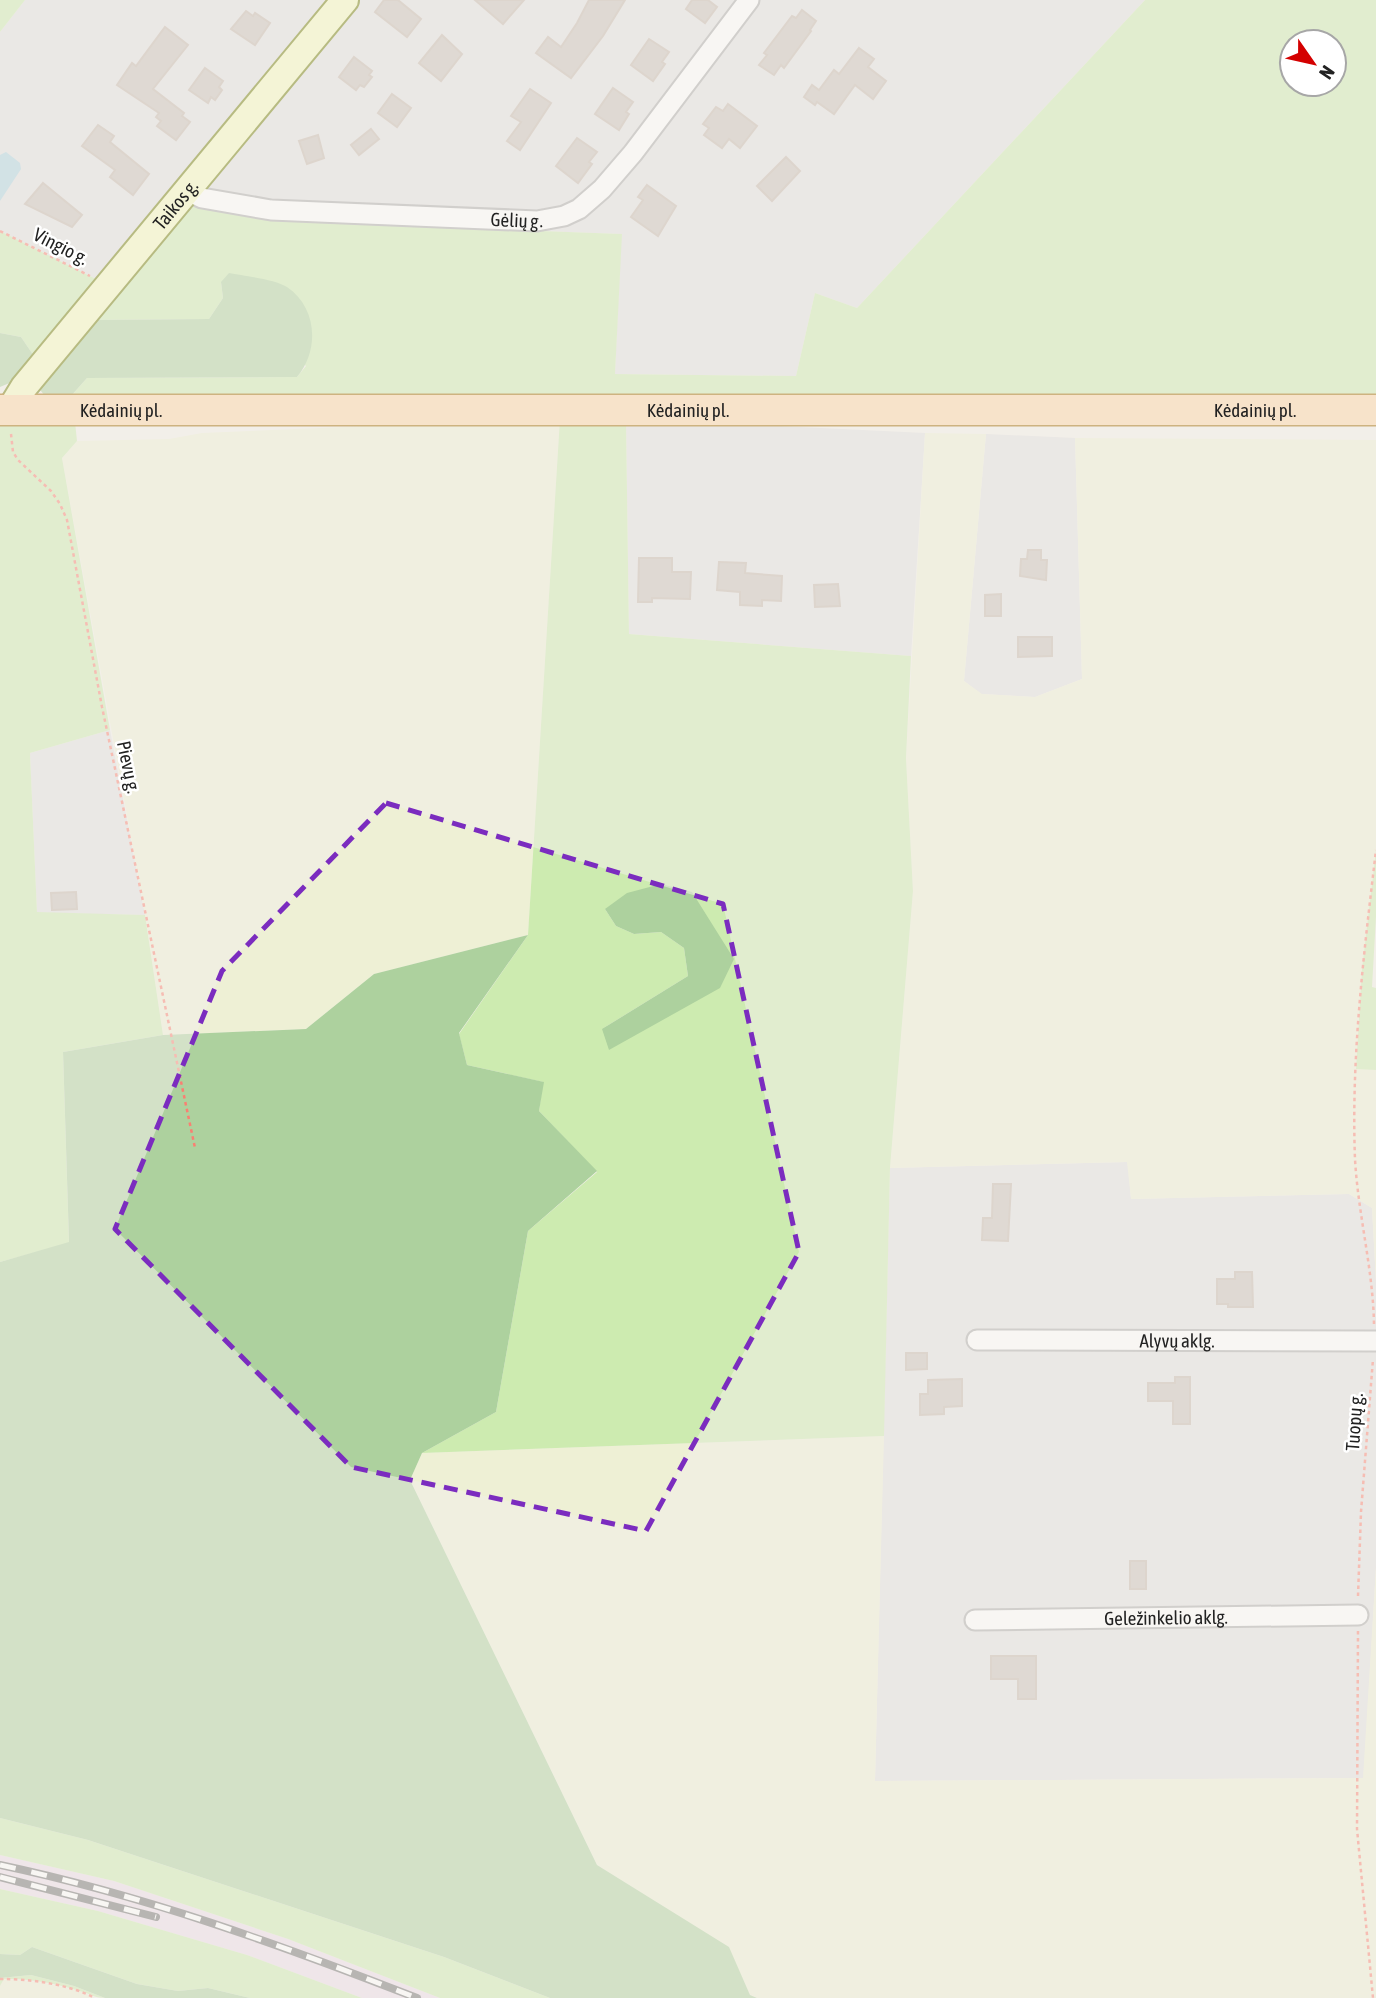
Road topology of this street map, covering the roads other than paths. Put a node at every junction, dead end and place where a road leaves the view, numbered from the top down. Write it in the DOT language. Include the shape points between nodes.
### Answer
graph roads {
  1 [pos="345,0"];
  2 [pos="749,0"];
  3 [pos="187,191"];
  4 [pos="5,410"];
  5 [pos="1376,410"];
  6 [pos="977,1340"];
  7 [pos="1375,1341"];
  8 [pos="1358,1615"];
  9 [pos="975,1620"];
  1 -- 3 [label="main road, Taikos g."];
  2 -- 3 [label="street, Gėlių g." via="603,189 564,216 537,221 271,210 202,198"];
  3 -- 4 [label="main road, Taikos g."];
  4 -- 5 [label="main road, Kėdainių pl."];
  6 -- 7 [label="street, Alyvų aklg."];
  8 -- 9 [label="street, Geležinkelio aklg."];
}
